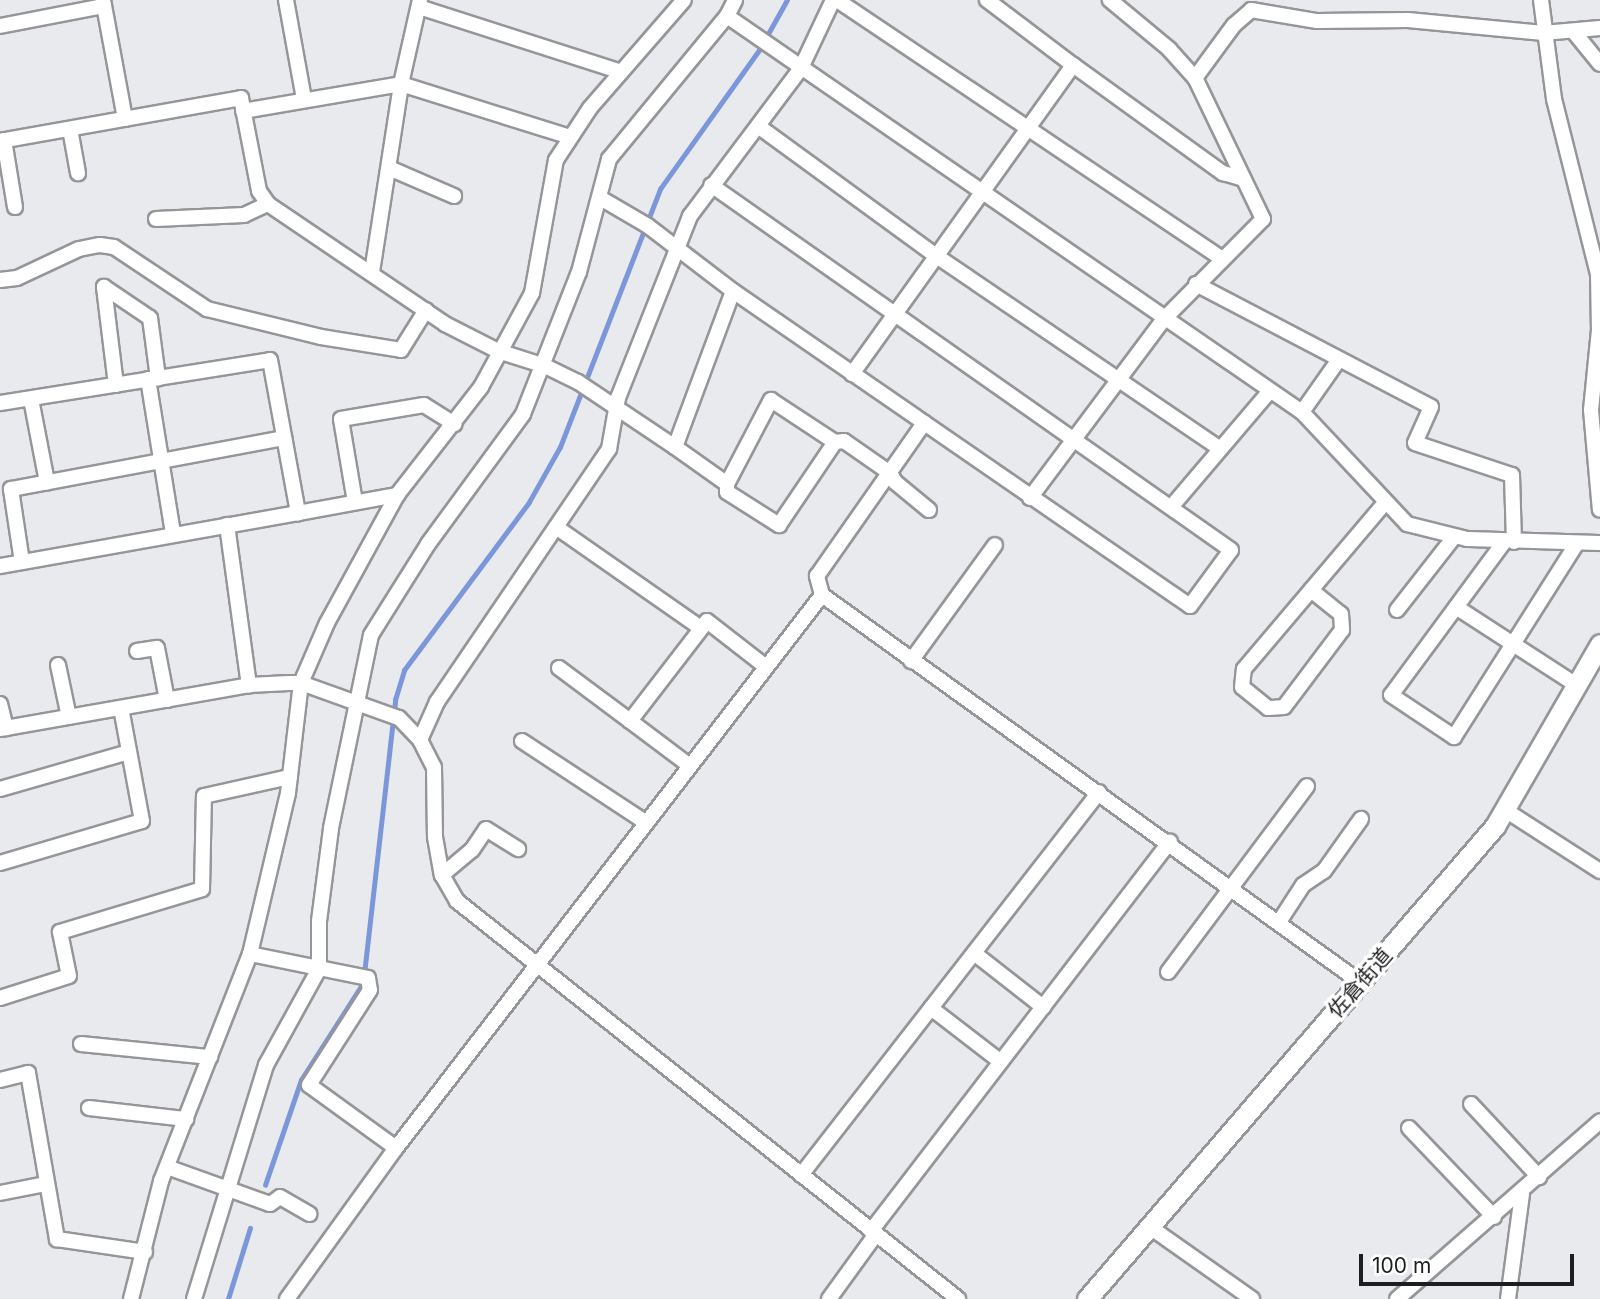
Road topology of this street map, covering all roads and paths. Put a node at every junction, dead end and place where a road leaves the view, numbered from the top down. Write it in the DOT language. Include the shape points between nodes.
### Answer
graph roads {
  1 [pos="286,0"];
  2 [pos="684,0"];
  3 [pos="735,0"];
  4 [pos="835,0"];
  5 [pos="987,0"];
  6 [pos="1110,0"];
  7 [pos="1238,0"];
  8 [pos="1541,0"];
  9 [pos="104,3"];
  10 [pos="420,4"];
  11 [pos="1251,10"];
  12 [pos="727,16"];
  13 [pos="0,26"];
  14 [pos="1600,29"];
  15 [pos="1574,32"];
  16 [pos="1544,33"];
  17 [pos="1600,64"];
  18 [pos="1073,65"];
  19 [pos="801,68"];
  20 [pos="621,72"];
  21 [pos="1195,78"];
  22 [pos="401,84"];
  23 [pos="304,99"];
  24 [pos="243,111"];
  25 [pos="125,118"];
  26 [pos="758,127"];
  27 [pos="1031,128"];
  28 [pos="70,129"];
  29 [pos="570,138"];
  30 [pos="2,141"];
  31 [pos="389,168"];
  32 [pos="78,173"];
  33 [pos="1241,178"];
  34 [pos="710,185"];
  35 [pos="981,193"];
  36 [pos="454,196"];
  37 [pos="602,198"];
  38 [pos="268,204"];
  39 [pos="15,207"];
  40 [pos="156,219"];
  41 [pos="677,247"];
  42 [pos="935,254"];
  43 [pos="1222,258"];
  44 [pos="372,272"];
  45 [pos="0,280"];
  46 [pos="1196,284"];
  47 [pos="733,291"];
  48 [pos="426,310"];
  49 [pos="892,313"];
  50 [pos="1163,320"];
  51 [pos="498,351"];
  52 [pos="1338,361"];
  53 [pos="545,366"];
  54 [pos="852,374"];
  55 [pos="1117,378"];
  56 [pos="153,379"];
  57 [pos="116,385"];
  58 [pos="1270,391"];
  59 [pos="31,399"];
  60 [pos="0,402"];
  61 [pos="616,408"];
  62 [pos="1303,412"];
  63 [pos="454,424"];
  64 [pos="924,424"];
  65 [pos="284,438"];
  66 [pos="1074,439"];
  67 [pos="835,442"];
  68 [pos="675,447"];
  69 [pos="1219,448"];
  70 [pos="161,459"];
  71 [pos="890,473"];
  72 [pos="47,482"];
  73 [pos="727,484"];
  74 [pos="397,495"];
  75 [pos="1030,498"];
  76 [pos="355,502"];
  77 [pos="1385,503"];
  78 [pos="1172,506"];
  79 [pos="929,510"];
  80 [pos="1600,510"];
  81 [pos="298,513"];
  82 [pos="227,525"];
  83 [pos="556,527"];
  84 [pos="173,534"];
  85 [pos="1454,537"];
  86 [pos="1509,542"];
  87 [pos="1600,543"];
  88 [pos="995,545"];
  89 [pos="1576,545"];
  90 [pos="22,562"];
  91 [pos="0,566"];
  92 [pos="1311,590"];
  93 [pos="822,595"];
  94 [pos="1456,607"];
  95 [pos="1397,610"];
  96 [pos="701,628"];
  97 [pos="1600,644"];
  98 [pos="1513,645"];
  99 [pos="137,651"];
  100 [pos="912,661"];
  101 [pos="58,665"];
  102 [pos="766,667"];
  103 [pos="559,668"];
  104 [pos="301,683"];
  105 [pos="249,685"];
  106 [pos="1578,686"];
  107 [pos="167,700"];
  108 [pos="0,704"];
  109 [pos="357,706"];
  110 [pos="121,708"];
  111 [pos="69,717"];
  112 [pos="630,720"];
  113 [pos="3,729"];
  114 [pos="420,740"];
  115 [pos="522,741"];
  116 [pos="129,752"];
  117 [pos="690,766"];
  118 [pos="290,777"];
  119 [pos="1307,786"];
  120 [pos="0,789"];
  121 [pos="1099,792"];
  122 [pos="1505,810"];
  123 [pos="1361,819"];
  124 [pos="647,823"];
  125 [pos="1170,842"];
  126 [pos="518,849"];
  127 [pos="0,863"];
  128 [pos="1600,872"];
  129 [pos="442,875"];
  130 [pos="1232,886"];
  131 [pos="1279,922"];
  132 [pos="974,953"];
  133 [pos="250,954"];
  134 [pos="536,968"];
  135 [pos="319,969"];
  136 [pos="1168,972"];
  137 [pos="1360,982"];
  138 [pos="0,998"];
  139 [pos="1043,1007"];
  140 [pos="931,1008"];
  141 [pos="81,1044"];
  142 [pos="210,1057"];
  143 [pos="1001,1062"];
  144 [pos="0,1080"];
  145 [pos="1471,1104"];
  146 [pos="89,1108"];
  147 [pos="186,1119"];
  148 [pos="1600,1121"];
  149 [pos="1409,1128"];
  150 [pos="396,1149"];
  151 [pos="167,1167"];
  152 [pos="801,1175"];
  153 [pos="1539,1177"];
  154 [pos="46,1184"];
  155 [pos="229,1188"];
  156 [pos="0,1192"];
  157 [pos="1522,1194"];
  158 [pos="310,1214"];
  159 [pos="1494,1217"];
  160 [pos="1150,1227"];
  161 [pos="874,1232"];
  162 [pos="145,1252"];
  163 [pos="131,1299"];
  164 [pos="194,1299"];
  165 [pos="287,1299"];
  166 [pos="829,1299"];
  167 [pos="958,1299"];
  168 [pos="1087,1299"];
  169 [pos="1252,1299"];
  170 [pos="1397,1299"];
  171 [pos="1508,1299"];
  1 -- 23 [label="street"];
  2 -- 20 [label="street"];
  3 -- 12 [label="street"];
  4 -- 19 [label="street"];
  4 -- 27 [label="street"];
  5 -- 18 [label="street"];
  6 -- 21 [label="street"];
  7 -- 11 [label="street"];
  8 -- 16 [label="street"];
  9 -- 13 [label="street"];
  9 -- 25 [label="street"];
  10 -- 20 [label="street"];
  10 -- 22 [label="street"];
  11 -- 16 [label="street" via="1317,21 1408,20"];
  11 -- 21 [label="street" via="1234,25"];
  12 -- 19 [label="street"];
  12 -- 37 [label="street" via="609,159"];
  14 -- 15 [label="street"];
  15 -- 16 [label="street"];
  15 -- 17 [label="street"];
  16 -- 80 [label="street" via="1564,146 1598,274 1599,330 1591,410"];
  18 -- 27 [label="street"];
  18 -- 33 [label="street" via="1223,173"];
  19 -- 26 [label="street"];
  19 -- 35 [label="street"];
  20 -- 29 [label="street"];
  21 -- 33 [label="street"];
  22 -- 23 [label="street"];
  22 -- 29 [label="street"];
  22 -- 31 [label="street"];
  23 -- 24 [label="street"];
  24 -- 25 [label="street" via="241,98"];
  24 -- 38 [label="street" via="259,191"];
  25 -- 28 [label="street"];
  26 -- 34 [label="street"];
  26 -- 42 [label="street"];
  27 -- 35 [label="street"];
  27 -- 43 [label="street"];
  28 -- 30 [label="street"];
  28 -- 32 [label="street"];
  29 -- 51 [label="street" via="556,160 532,293"];
  30 -- 39 [label="street"];
  31 -- 36 [label="street"];
  31 -- 44 [label="street"];
  33 -- 43 [label="street" via="1263,219"];
  34 -- 41 [label="street"];
  34 -- 49 [label="street"];
  35 -- 42 [label="street"];
  35 -- 50 [label="street"];
  37 -- 41 [label="street"];
  37 -- 53 [label="street"];
  38 -- 40 [label="street" via="244,215"];
  38 -- 44 [label="street"];
  41 -- 47 [label="street"];
  41 -- 61 [label="street"];
  42 -- 49 [label="street"];
  42 -- 55 [label="street"];
  43 -- 46 [label="street"];
  44 -- 48 [label="street"];
  45 -- 48 [label="street" via="17,278 79,249 100,245 114,247 207,309 321,337 401,350"];
  46 -- 50 [label="street"];
  46 -- 52 [label="street"];
  47 -- 54 [label="street"];
  47 -- 68 [label="street"];
  48 -- 51 [label="street"];
  49 -- 54 [label="street"];
  49 -- 66 [label="street"];
  50 -- 55 [label="street"];
  50 -- 58 [label="street"];
  51 -- 53 [label="street"];
  51 -- 63 [label="street" via="481,387"];
  52 -- 62 [label="street"];
  52 -- 86 [label="street" via="1431,407 1415,443 1512,475"];
  53 -- 61 [label="street"];
  53 -- 109 [label="street" via="523,414 428,544 371,635"];
  54 -- 64 [label="street"];
  55 -- 66 [label="street"];
  55 -- 69 [label="street"];
  56 -- 57 [label="street"];
  56 -- 57 [label="street" via="150,318 104,287"];
  56 -- 65 [label="street" via="270,360"];
  56 -- 70 [label="street"];
  57 -- 59 [label="street"];
  58 -- 62 [label="street"];
  58 -- 69 [label="street"];
  59 -- 60 [label="street"];
  59 -- 72 [label="street"];
  61 -- 68 [label="street"];
  61 -- 83 [label="street" via="609,449"];
  62 -- 77 [label="street"];
  63 -- 74 [label="street"];
  63 -- 76 [label="street" via="424,405 341,419"];
  64 -- 71 [label="street"];
  64 -- 75 [label="street"];
  65 -- 70 [label="street"];
  65 -- 81 [label="street"];
  66 -- 75 [label="street"];
  66 -- 78 [label="street"];
  67 -- 71 [label="street" via="844,442"];
  67 -- 73 [label="street" via="779,525 727,492"];
  67 -- 73 [label="street" via="771,400"];
  68 -- 73 [label="street"];
  69 -- 78 [label="street"];
  70 -- 72 [label="street"];
  70 -- 84 [label="street"];
  71 -- 79 [label="street" via="894,482"];
  71 -- 93 [label="street" via="817,576"];
  72 -- 90 [label="street" via="11,489"];
  74 -- 76 [label="street"];
  74 -- 104 [label="street" via="327,623"];
  75 -- 78 [label="street" via="1190,606 1231,550"];
  76 -- 81 [label="street"];
  77 -- 85 [label="street" via="1407,524"];
  77 -- 92 [label="street"];
  81 -- 82 [label="street"];
  82 -- 84 [label="street"];
  82 -- 105 [label="street"];
  83 -- 96 [label="street"];
  83 -- 114 [label="street" via="437,702"];
  84 -- 90 [label="street"];
  85 -- 86 [label="street"];
  85 -- 95 [label="street"];
  86 -- 89 [label="street"];
  86 -- 94 [label="street"];
  87 -- 89 [label="street"];
  88 -- 100 [label="street"];
  89 -- 98 [label="street"];
  90 -- 91 [label="street"];
  92 -- 92 [label="street" via="1244,669 1242,687 1268,708 1284,707 1342,630 1341,614"];
  93 -- 100 [label="street"];
  93 -- 102 [label="street"];
  94 -- 98 [label="street"];
  94 -- 98 [label="street" via="1391,695 1454,737"];
  96 -- 102 [label="street" via="707,621"];
  96 -- 112 [label="street"];
  97 -- 106 [label="main road, 佐倉街道"];
  98 -- 106 [label="street"];
  99 -- 107 [label="street" via="157,648"];
  100 -- 121 [label="street"];
  101 -- 111 [label="street"];
  102 -- 117 [label="street"];
  103 -- 112 [label="street"];
  104 -- 105 [label="street"];
  104 -- 109 [label="street"];
  104 -- 118 [label="street"];
  105 -- 107 [label="street"];
  106 -- 122 [label="main road, 佐倉街道"];
  107 -- 110 [label="street"];
  108 -- 113 [label="street"];
  109 -- 114 [label="street" via="394,715"];
  109 -- 135 [label="street" via="331,828 319,921"];
  110 -- 111 [label="street"];
  110 -- 116 [label="street"];
  111 -- 113 [label="street"];
  112 -- 117 [label="street"];
  114 -- 129 [label="street" via="434,767 435,837"];
  115 -- 124 [label="street"];
  116 -- 120 [label="street"];
  116 -- 127 [label="street" via="142,821"];
  117 -- 124 [label="street"];
  118 -- 133 [label="street"];
  118 -- 138 [label="street" via="204,796 202,890 60,932 69,976"];
  119 -- 130 [label="street"];
  121 -- 125 [label="street"];
  121 -- 132 [label="street"];
  122 -- 128 [label="street"];
  122 -- 137 [label="main road, 佐倉街道"];
  123 -- 131 [label="street" via="1324,871 1303,885"];
  124 -- 134 [label="street"];
  125 -- 130 [label="street"];
  125 -- 139 [label="street"];
  126 -- 129 [label="street" via="486,829 472,850"];
  129 -- 134 [label="street" via="457,901"];
  130 -- 131 [label="street"];
  130 -- 136 [label="street"];
  131 -- 137 [label="street"];
  132 -- 139 [label="street"];
  132 -- 140 [label="street"];
  133 -- 135 [label="street"];
  133 -- 142 [label="street"];
  134 -- 150 [label="street"];
  134 -- 152 [label="street"];
  135 -- 150 [label="street" via="364,977 370,990 309,1085"];
  135 -- 155 [label="street" via="266,1065"];
  137 -- 160 [label="main road, 佐倉街道"];
  139 -- 143 [label="street"];
  140 -- 143 [label="street"];
  140 -- 152 [label="street"];
  141 -- 142 [label="street"];
  142 -- 147 [label="street"];
  143 -- 161 [label="street"];
  144 -- 154 [label="street" via="28,1073"];
  145 -- 153 [label="street"];
  146 -- 147 [label="street"];
  147 -- 151 [label="street"];
  148 -- 153 [label="street"];
  149 -- 159 [label="street"];
  150 -- 165 [label="street"];
  151 -- 155 [label="street"];
  151 -- 162 [label="street"];
  152 -- 161 [label="street"];
  153 -- 157 [label="street"];
  154 -- 156 [label="street"];
  154 -- 162 [label="street" via="57,1239"];
  155 -- 158 [label="street" via="270,1204 280,1197"];
  155 -- 164 [label="street"];
  157 -- 159 [label="street"];
  157 -- 171 [label="street"];
  159 -- 170 [label="street"];
  160 -- 168 [label="main road, 佐倉街道"];
  160 -- 169 [label="street"];
  161 -- 166 [label="street"];
  161 -- 167 [label="street"];
  162 -- 163 [label="street"];
}
